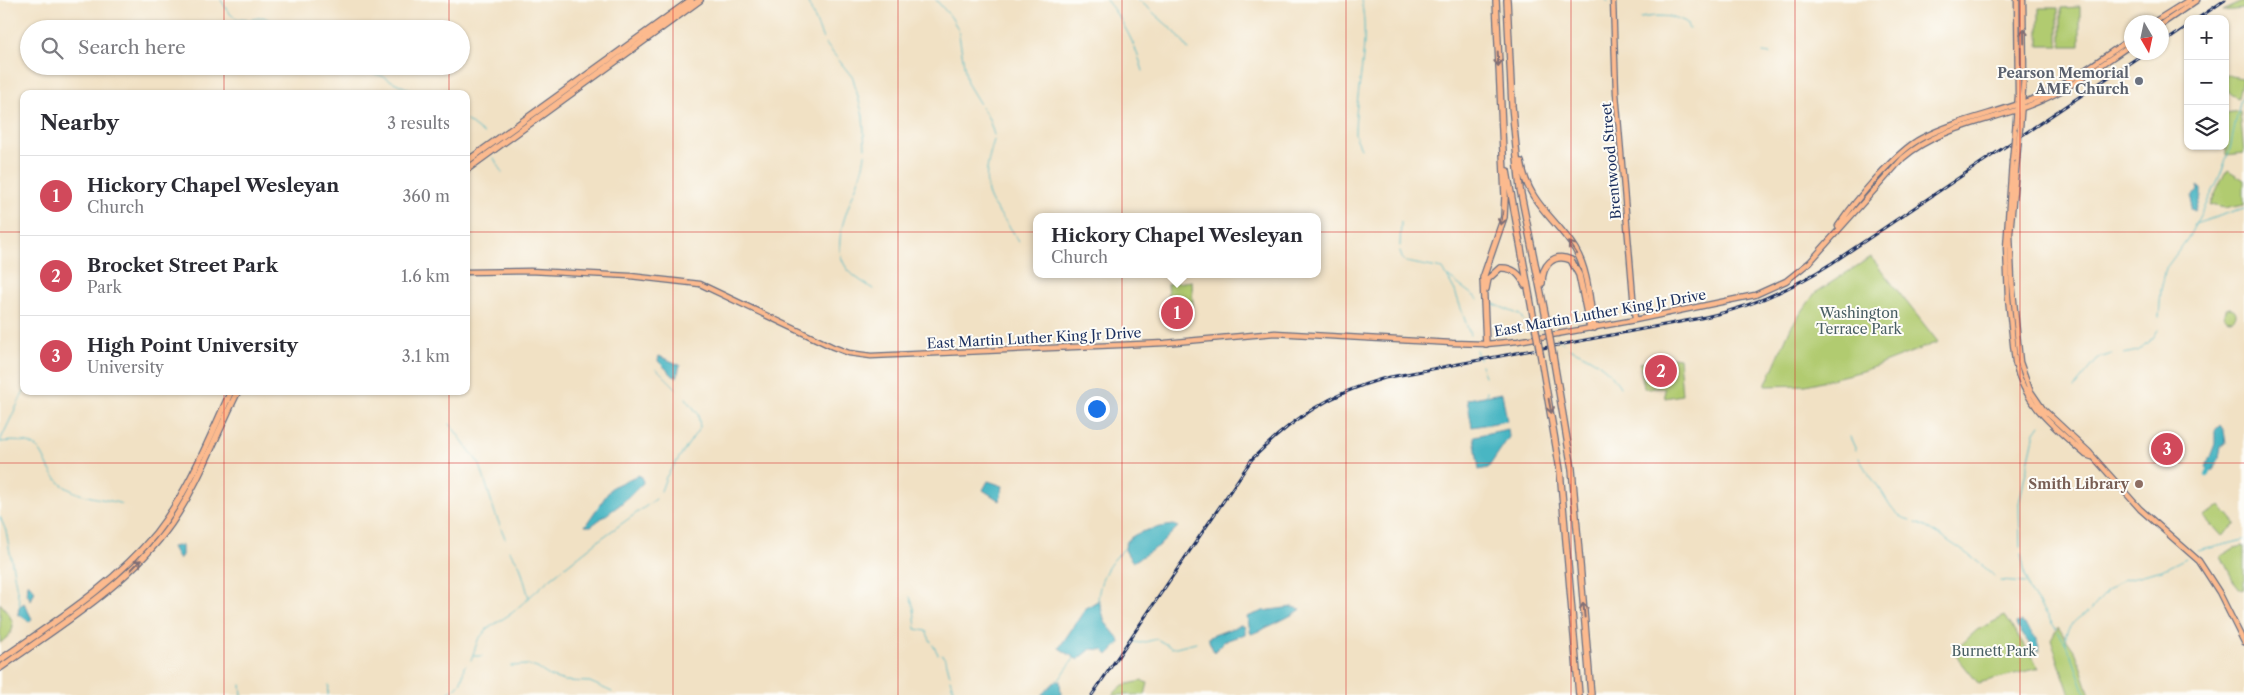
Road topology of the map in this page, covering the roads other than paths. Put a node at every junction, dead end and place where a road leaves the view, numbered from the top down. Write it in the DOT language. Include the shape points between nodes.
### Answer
graph roads {
  1 [pos="691,0"];
  2 [pos="700,0"];
  3 [pos="1495,0"];
  4 [pos="1508,0"];
  5 [pos="1613,0"];
  6 [pos="2018,0"];
  7 [pos="2023,0"];
  8 [pos="2189,0"];
  9 [pos="2197,0"];
  10 [pos="2165,15"];
  11 [pos="2169,19"];
  12 [pos="2124,43"];
  13 [pos="2124,49"];
  14 [pos="2020,103"];
  15 [pos="2019,109"];
  16 [pos="1515,142"];
  17 [pos="1504,152"];
  18 [pos="470,159"];
  19 [pos="470,167"];
  20 [pos="1832,237"];
  21 [pos="470,272"];
  22 [pos="1542,295"];
  23 [pos="1530,298"];
  24 [pos="1635,320"];
  25 [pos="1592,328"];
  26 [pos="1488,344"];
  27 [pos="229,395"];
  28 [pos="236,395"];
  29 [pos="2244,642"];
  30 [pos="0,660"];
  31 [pos="0,668"];
  32 [pos="1579,695"];
  33 [pos="1591,695"];
  1 -- 18 [label="highway"];
  2 -- 19 [label="highway"];
  3 -- 17 [label="highway, one-way"];
  4 -- 16 [label="highway"];
  5 -- 24 [label="main road, Brentwood Street" via="1616,93"];
  6 -- 14 [label="main road"];
  14 -- 7 [label="main road, one-way"];
  8 -- 10 [label="main road"];
  9 -- 11 [label="main road"];
  12 -- 14 [label="main road, East Martin Luther King Jr Drive" via="2054,89"];
  13 -- 15 [label="main road, East Martin Luther King Jr Drive" via="2058,92"];
  14 -- 15 [label="main road"];
  14 -- 20 [label="main road, East Martin Luther King Jr Drive" via="1913,143 1873,184"];
  15 -- 20 [label="main road, East Martin Luther King Jr Drive" via="1940,135 1918,146 1903,158"];
  15 -- 29 [label="main road, bridge" via="2006,234 2016,362 2024,390 2038,411 2086,456 2092,457 2145,514 2199,561"];
  16 -- 22 [label="highway" via="1520,189"];
  25 -- 16 [label="highway, one-way" via="1578,256 1533,196"];
  17 -- 23 [label="highway"];
  17 -- 26 [label="highway, one-way" via="1504,217 1486,265 1483,283"];
  20 -- 24 [label="main road, East Martin Luther King Jr Drive" via="1805,267 1771,290 1722,304"];
  21 -- 26 [label="main road, East Martin Luther King Jr Drive" via="530,270 700,284 833,347 871,356 1165,343 1275,332"];
  22 -- 25 [label="highway" via="1545,266 1558,257 1571,260 1579,275"];
  33 -- 22 [label="highway, one-way, bridge" via="1572,469"];
  23 -- 26 [label="highway" via="1519,274 1507,267 1494,272 1485,291"];
  23 -- 32 [label="highway, one-way, bridge" via="1560,470"];
  24 -- 25 [label="main road, East Martin Luther King Jr Drive"];
  25 -- 26 [label="main road, East Martin Luther King Jr Drive"];
  27 -- 30 [label="highway" via="186,488 147,544 94,593"];
  31 -- 28 [label="highway, one-way" via="118,582 155,544 188,496"];
}
